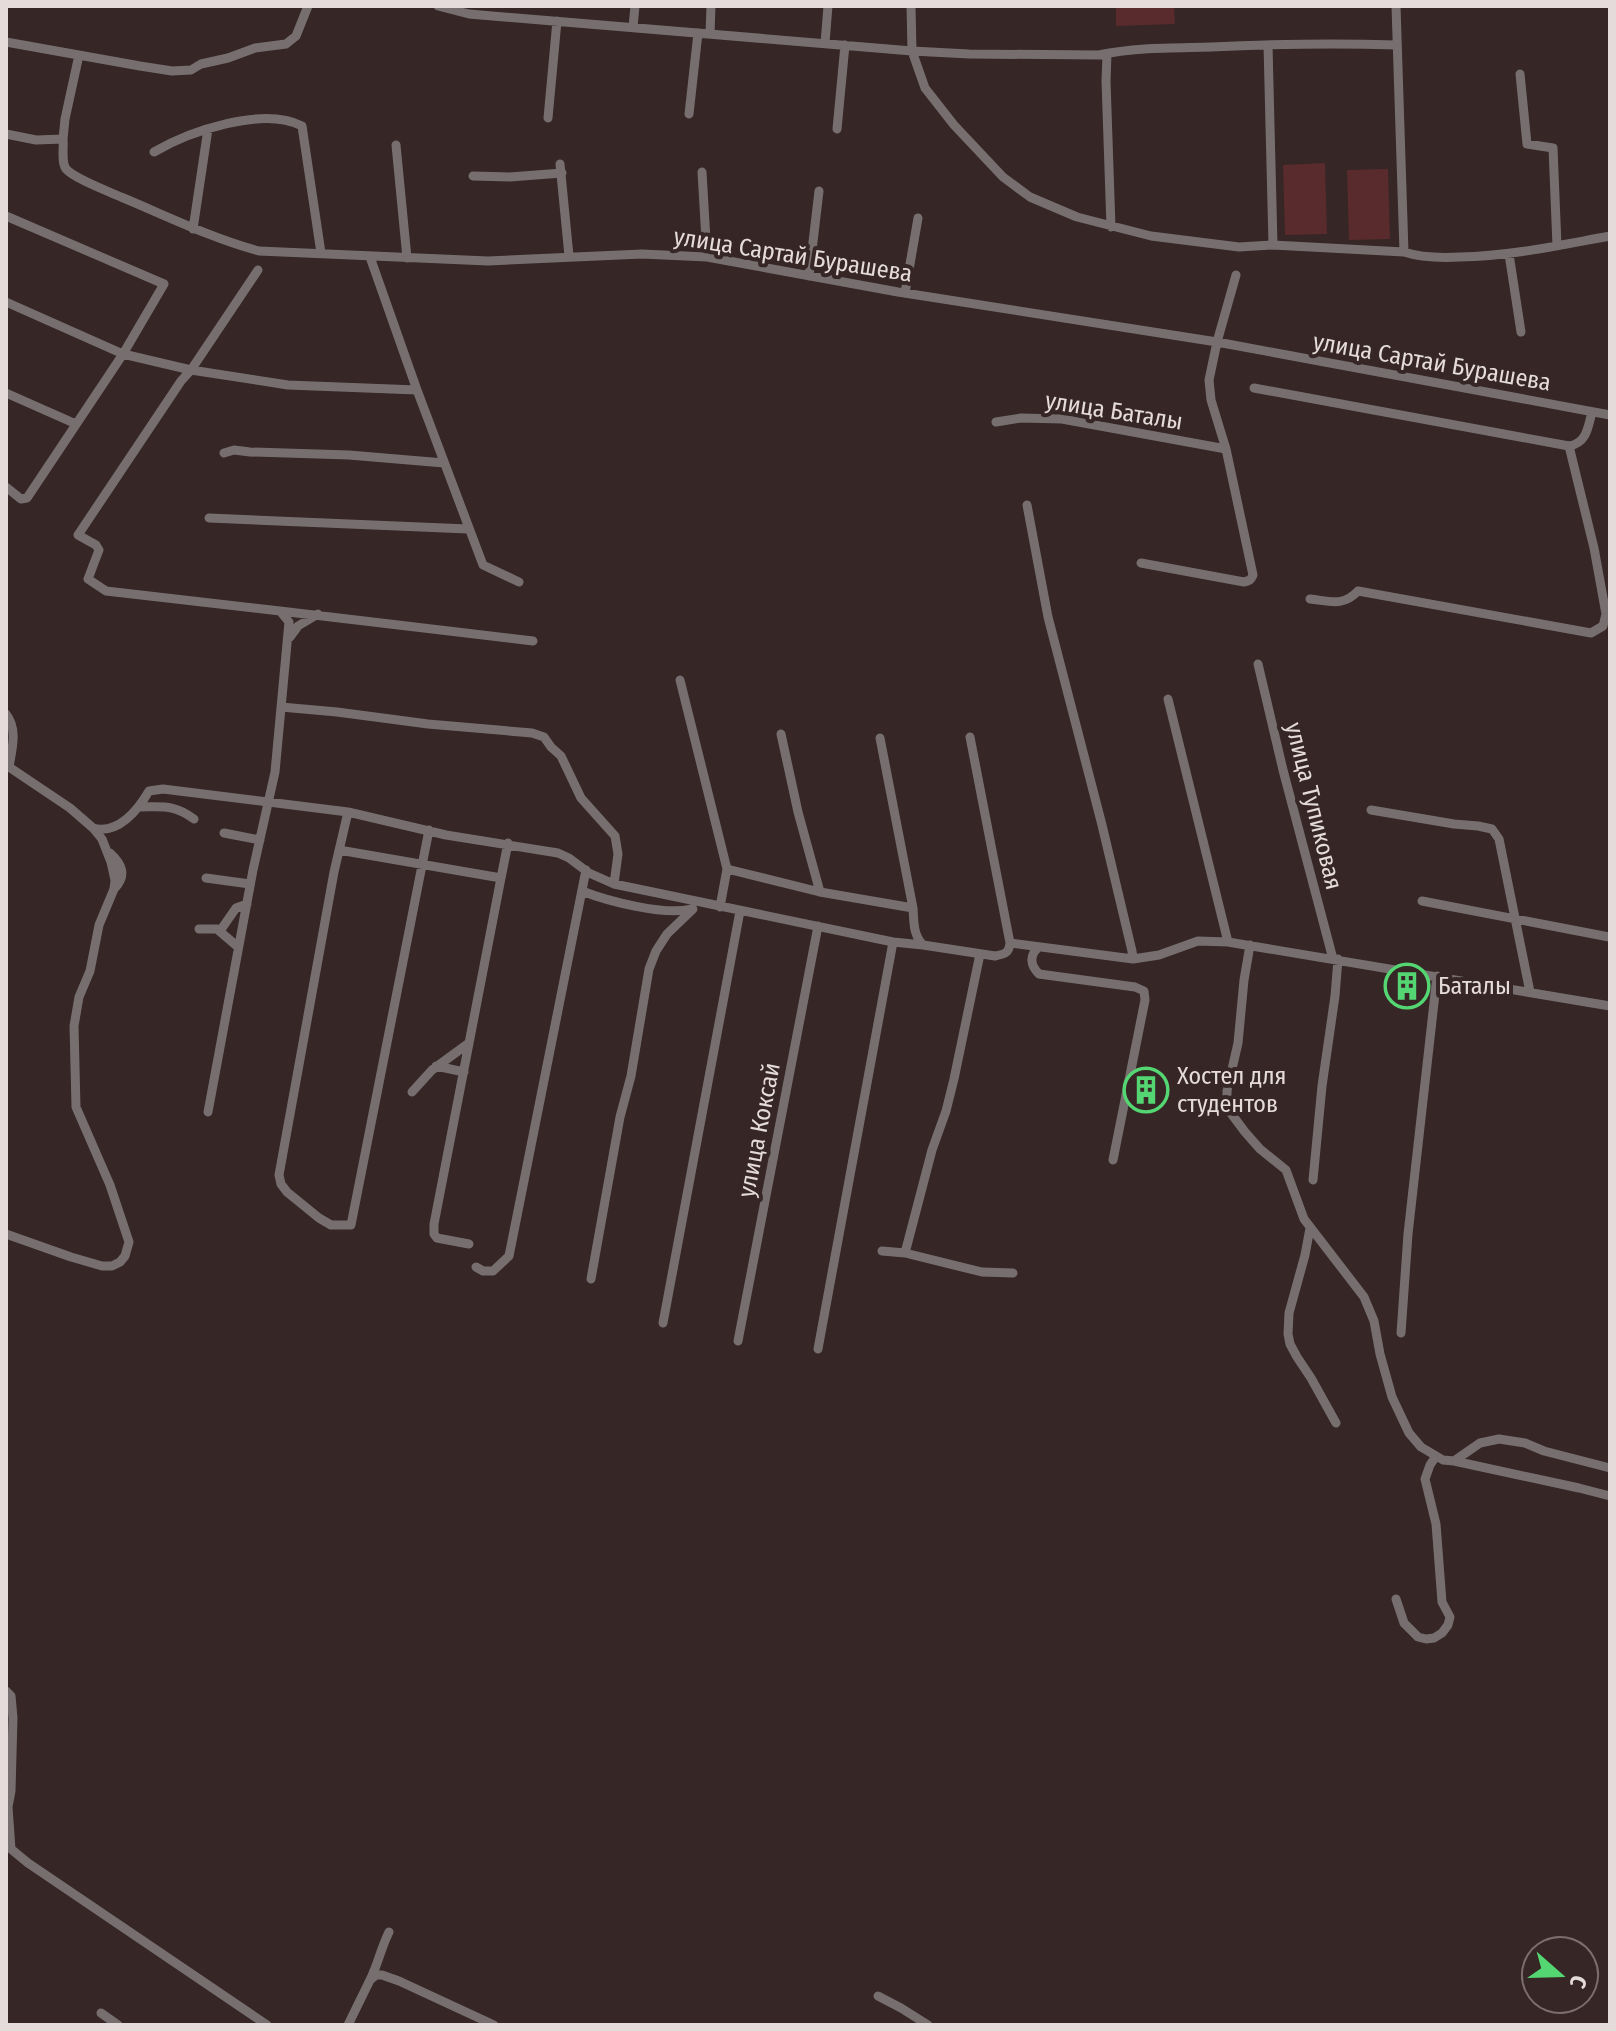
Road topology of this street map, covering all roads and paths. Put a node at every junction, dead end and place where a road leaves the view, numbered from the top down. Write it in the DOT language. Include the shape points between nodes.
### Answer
graph roads {
  1 [pos="308,6"];
  2 [pos="438,6"];
  3 [pos="635,6"];
  4 [pos="711,6"];
  5 [pos="828,6"];
  6 [pos="911,6"];
  7 [pos="1396,6"];
  8 [pos="557,21"];
  9 [pos="633,27"];
  10 [pos="698,33"];
  11 [pos="710,34"];
  12 [pos="6,42"];
  13 [pos="825,43"];
  14 [pos="845,45"];
  15 [pos="1268,45"];
  16 [pos="1397,45"];
  17 [pos="912,51"];
  18 [pos="1107,54"];
  19 [pos="79,55"];
  20 [pos="1520,74"];
  21 [pos="689,114"];
  22 [pos="548,118"];
  23 [pos="208,129"];
  24 [pos="837,129"];
  25 [pos="6,134"];
  26 [pos="63,139"];
  27 [pos="396,145"];
  28 [pos="154,152"];
  29 [pos="702,172"];
  30 [pos="473,176"];
  31 [pos="819,191"];
  32 [pos="6,216"];
  33 [pos="918,218"];
  34 [pos="1111,227"];
  35 [pos="193,229"];
  36 [pos="1610,236"];
  37 [pos="1273,245"];
  38 [pos="1557,246"];
  39 [pos="1404,252"];
  40 [pos="321,253"];
  41 [pos="1509,254"];
  42 [pos="569,256"];
  43 [pos="370,257"];
  44 [pos="707,257"];
  45 [pos="407,258"];
  46 [pos="258,270"];
  47 [pos="1236,275"];
  48 [pos="809,276"];
  49 [pos="905,293"];
  50 [pos="6,302"];
  51 [pos="1521,332"];
  52 [pos="1217,342"];
  53 [pos="123,354"];
  54 [pos="191,370"];
  55 [pos="1254,388"];
  56 [pos="417,390"];
  57 [pos="6,393"];
  58 [pos="1592,412"];
  59 [pos="1610,415"];
  60 [pos="996,422"];
  61 [pos="76,424"];
  62 [pos="1569,446"];
  63 [pos="1226,449"];
  64 [pos="224,453"];
  65 [pos="444,463"];
  66 [pos="6,487"];
  67 [pos="1027,505"];
  68 [pos="209,518"];
  69 [pos="468,529"];
  70 [pos="1141,563"];
  71 [pos="519,582"];
  72 [pos="1310,599"];
  73 [pos="280,611"];
  74 [pos="318,614"];
  75 [pos="288,640"];
  76 [pos="533,641"];
  77 [pos="1258,664"];
  78 [pos="680,680"];
  79 [pos="1168,699"];
  80 [pos="281,707"];
  81 [pos="6,714"];
  82 [pos="781,734"];
  83 [pos="970,737"];
  84 [pos="880,738"];
  85 [pos="269,802"];
  86 [pos="140,807"];
  87 [pos="1371,810"];
  88 [pos="348,812"];
  89 [pos="194,819"];
  90 [pos="93,828"];
  91 [pos="429,830"];
  92 [pos="224,833"];
  93 [pos="260,840"];
  94 [pos="508,843"];
  95 [pos="339,850"];
  96 [pos="422,864"];
  97 [pos="727,869"];
  98 [pos="586,870"];
  99 [pos="206,878"];
  100 [pos="501,878"];
  101 [pos="250,884"];
  102 [pos="614,884"];
  103 [pos="582,891"];
  104 [pos="820,892"];
  105 [pos="1422,901"];
  106 [pos="247,904"];
  107 [pos="697,906"];
  108 [pos="720,907"];
  109 [pos="913,908"];
  110 [pos="740,911"];
  111 [pos="1516,918"];
  112 [pos="818,926"];
  113 [pos="199,929"];
  114 [pos="220,931"];
  115 [pos="1609,937"];
  116 [pos="893,942"];
  117 [pos="1228,942"];
  118 [pos="1010,943"];
  119 [pos="923,945"];
  120 [pos="1250,945"];
  121 [pos="238,947"];
  122 [pos="1039,947"];
  123 [pos="980,954"];
  124 [pos="1133,959"];
  125 [pos="1336,959"];
  126 [pos="1437,976"];
  127 [pos="1530,992"];
  128 [pos="1610,1006"];
  129 [pos="469,1043"];
  130 [pos="436,1066"];
  131 [pos="464,1072"];
  132 [pos="412,1092"];
  133 [pos="208,1112"];
  134 [pos="1113,1160"];
  135 [pos="1313,1180"];
  136 [pos="1310,1228"];
  137 [pos="6,1234"];
  138 [pos="469,1244"];
  139 [pos="882,1251"];
  140 [pos="905,1253"];
  141 [pos="476,1267"];
  142 [pos="1013,1273"];
  143 [pos="591,1279"];
  144 [pos="663,1323"];
  145 [pos="1401,1333"];
  146 [pos="738,1341"];
  147 [pos="818,1349"];
  148 [pos="1336,1423"];
  149 [pos="1436,1456"];
  150 [pos="1454,1461"];
  151 [pos="1610,1468"];
  152 [pos="1610,1496"];
  153 [pos="1396,1599"];
  154 [pos="6,1691"];
  155 [pos="389,1932"];
  156 [pos="370,1980"];
  157 [pos="878,1996"];
  158 [pos="101,2013"];
  159 [pos="118,2025"];
  160 [pos="267,2025"];
  161 [pos="348,2025"];
  162 [pos="494,2025"];
  163 [pos="928,2025"];
  1 -- 19 [label="street" via="296,36 286,44 255,48 191,70"];
  2 -- 8 [label="street" via="469,14"];
  3 -- 9 [label="street"];
  4 -- 11 [label="street"];
  5 -- 13 [label="street"];
  6 -- 17 [label="street"];
  7 -- 16 [label="street"];
  8 -- 9 [label="street"];
  8 -- 22 [label="street"];
  9 -- 10 [label="street"];
  10 -- 11 [label="street"];
  10 -- 21 [label="street"];
  11 -- 13 [label="street"];
  12 -- 19 [label="street"];
  13 -- 14 [label="street"];
  14 -- 17 [label="street"];
  14 -- 24 [label="street"];
  15 -- 16 [label="street"];
  15 -- 18 [label="street"];
  15 -- 37 [label="street"];
  16 -- 39 [label="street"];
  17 -- 18 [label="street"];
  17 -- 34 [label="street" via="925,88 1003,177 1053,208"];
  18 -- 34 [label="street"];
  19 -- 26 [label="street"];
  20 -- 38 [label="street" via="1527,144 1553,148"];
  23 -- 28 [label="street"];
  23 -- 35 [label="street"];
  23 -- 40 [label="street" via="252,119 302,126"];
  25 -- 26 [label="street"];
  26 -- 35 [label="street, улица Сартай Бурашева" via="67,170"];
  27 -- 45 [label="street"];
  29 -- 44 [label="street"];
  30 -- 42 [label="street" via="510,177 561,168"];
  31 -- 48 [label="street"];
  32 -- 53 [label="street" via="164,284"];
  33 -- 49 [label="street"];
  34 -- 37 [label="street" via="1239,247"];
  35 -- 40 [label="street, улица Сартай Бурашева" via="259,251"];
  36 -- 38 [label="street"];
  37 -- 39 [label="street"];
  38 -- 41 [label="street"];
  39 -- 41 [label="street" via="1444,258"];
  40 -- 43 [label="street, улица Сартай Бурашева"];
  41 -- 51 [label="street"];
  42 -- 44 [label="street, улица Сартай Бурашева"];
  42 -- 45 [label="street, улица Сартай Бурашева"];
  43 -- 45 [label="street, улица Сартай Бурашева"];
  43 -- 56 [label="street"];
  44 -- 48 [label="street, улица Сартай Бурашева"];
  46 -- 54 [label="street"];
  47 -- 52 [label="street"];
  48 -- 49 [label="street, улица Сартай Бурашева"];
  49 -- 52 [label="street, улица Сартай Бурашева"];
  50 -- 53 [label="street"];
  52 -- 58 [label="street, улица Сартай Бурашева"];
  52 -- 63 [label="street" via="1209,380"];
  53 -- 54 [label="street"];
  53 -- 61 [label="street"];
  54 -- 56 [label="street" via="288,385"];
  54 -- 73 [label="street" via="78,535 99,550 88,579 106,591"];
  55 -- 62 [label="street"];
  56 -- 65 [label="street"];
  57 -- 61 [label="street"];
  58 -- 59 [label="street, улица Сартай Бурашева"];
  58 -- 62 [label="street" via="1583,440"];
  60 -- 63 [label="street, улица Баталы" via="1062,419"];
  61 -- 66 [label="street" via="27,498"];
  62 -- 72 [label="street" via="1606,614 1597,630 1358,591 1339,602"];
  63 -- 70 [label="street" via="1252,579 1244,582"];
  64 -- 65 [label="street"];
  65 -- 69 [label="street"];
  67 -- 124 [label="street" via="1048,617"];
  68 -- 69 [label="street"];
  69 -- 71 [label="street" via="483,565"];
  73 -- 74 [label="street"];
  73 -- 75 [label="street" via="289,622"];
  74 -- 75 [label="street" via="293,630"];
  74 -- 76 [label="street"];
  75 -- 80 [label="street"];
  77 -- 125 [label="street, улица Тупиковая"];
  78 -- 97 [label="street"];
  79 -- 117 [label="street"];
  80 -- 85 [label="street"];
  80 -- 102 [label="street" via="544,737 561,756 581,798 615,836"];
  81 -- 90 [label="street" via="14,729 9,767"];
  82 -- 104 [label="street"];
  83 -- 118 [label="street"];
  84 -- 109 [label="street"];
  85 -- 86 [label="street" via="146,787"];
  85 -- 88 [label="street"];
  85 -- 93 [label="street"];
  86 -- 89 [label="street" via="175,808"];
  86 -- 90 [label="street" via="108,829"];
  87 -- 111 [label="street" via="1492,829 1499,839"];
  88 -- 91 [label="street"];
  88 -- 95 [label="street"];
  90 -- 137 [label="street" via="108,852 115,880 76,1009 76,1107 118,1206 128,1249 120,1262 102,1266"];
  91 -- 94 [label="street"];
  91 -- 96 [label="street"];
  92 -- 93 [label="street"];
  93 -- 101 [label="street"];
  94 -- 98 [label="street" via="558,853"];
  94 -- 100 [label="street"];
  95 -- 96 [label="street"];
  95 -- 96 [label="street" via="279,1175 287,1192 331,1225 351,1225"];
  96 -- 100 [label="street"];
  97 -- 104 [label="street"];
  97 -- 108 [label="street"];
  98 -- 102 [label="street"];
  98 -- 103 [label="street"];
  99 -- 101 [label="street"];
  100 -- 129 [label="street"];
  101 -- 106 [label="street"];
  102 -- 107 [label="street"];
  103 -- 107 [label="street" via="680,912"];
  103 -- 141 [label="street" via="509,1256 493,1271"];
  104 -- 109 [label="street"];
  105 -- 111 [label="street"];
  106 -- 114 [label="street" via="236,908"];
  106 -- 121 [label="street"];
  107 -- 108 [label="street"];
  107 -- 143 [label="street" via="667,934 649,969"];
  108 -- 110 [label="street"];
  109 -- 119 [label="street" via="914,928"];
  110 -- 112 [label="street"];
  110 -- 144 [label="street"];
  111 -- 115 [label="street"];
  111 -- 127 [label="street"];
  112 -- 116 [label="street"];
  112 -- 146 [label="street, улица Коксай"];
  113 -- 114 [label="street"];
  114 -- 121 [label="street"];
  116 -- 119 [label="street"];
  116 -- 147 [label="street"];
  117 -- 120 [label="street"];
  117 -- 124 [label="street" via="1198,941"];
  118 -- 122 [label="street"];
  118 -- 123 [label="street" via="1005,954"];
  119 -- 123 [label="street"];
  120 -- 125 [label="street"];
  120 -- 136 [label="street" via="1227,1108 1260,1149 1286,1170"];
  121 -- 133 [label="street"];
  122 -- 124 [label="street"];
  122 -- 134 [label="street" via="1031,960 1039,974 1144,991"];
  123 -- 140 [label="street" via="952,1089"];
  125 -- 126 [label="street"];
  125 -- 135 [label="street, улица Тупиковая"];
  126 -- 127 [label="street"];
  126 -- 145 [label="street"];
  127 -- 128 [label="street"];
  129 -- 130 [label="street"];
  129 -- 131 [label="street"];
  130 -- 131 [label="street"];
  130 -- 132 [label="street"];
  131 -- 138 [label="street" via="434,1234 446,1242"];
  136 -- 148 [label="street" via="1288,1334"];
  136 -- 149 [label="street" via="1364,1297 1392,1397 1409,1433"];
  139 -- 140 [label="street"];
  140 -- 142 [label="street" via="982,1272"];
  149 -- 150 [label="street"];
  149 -- 153 [label="street" via="1425,1479 1448,1625 1434,1638 1418,1637 1404,1623"];
  150 -- 151 [label="street" via="1480,1443 1499,1439"];
  150 -- 152 [label="street"];
  154 -- 160 [label="street" via="13,1718 11,1849"];
  155 -- 156 [label="street"];
  156 -- 161 [label="street"];
  156 -- 162 [label="street" via="382,1975 399,1981"];
  157 -- 163 [label="street"];
  158 -- 159 [label="street"];
}
